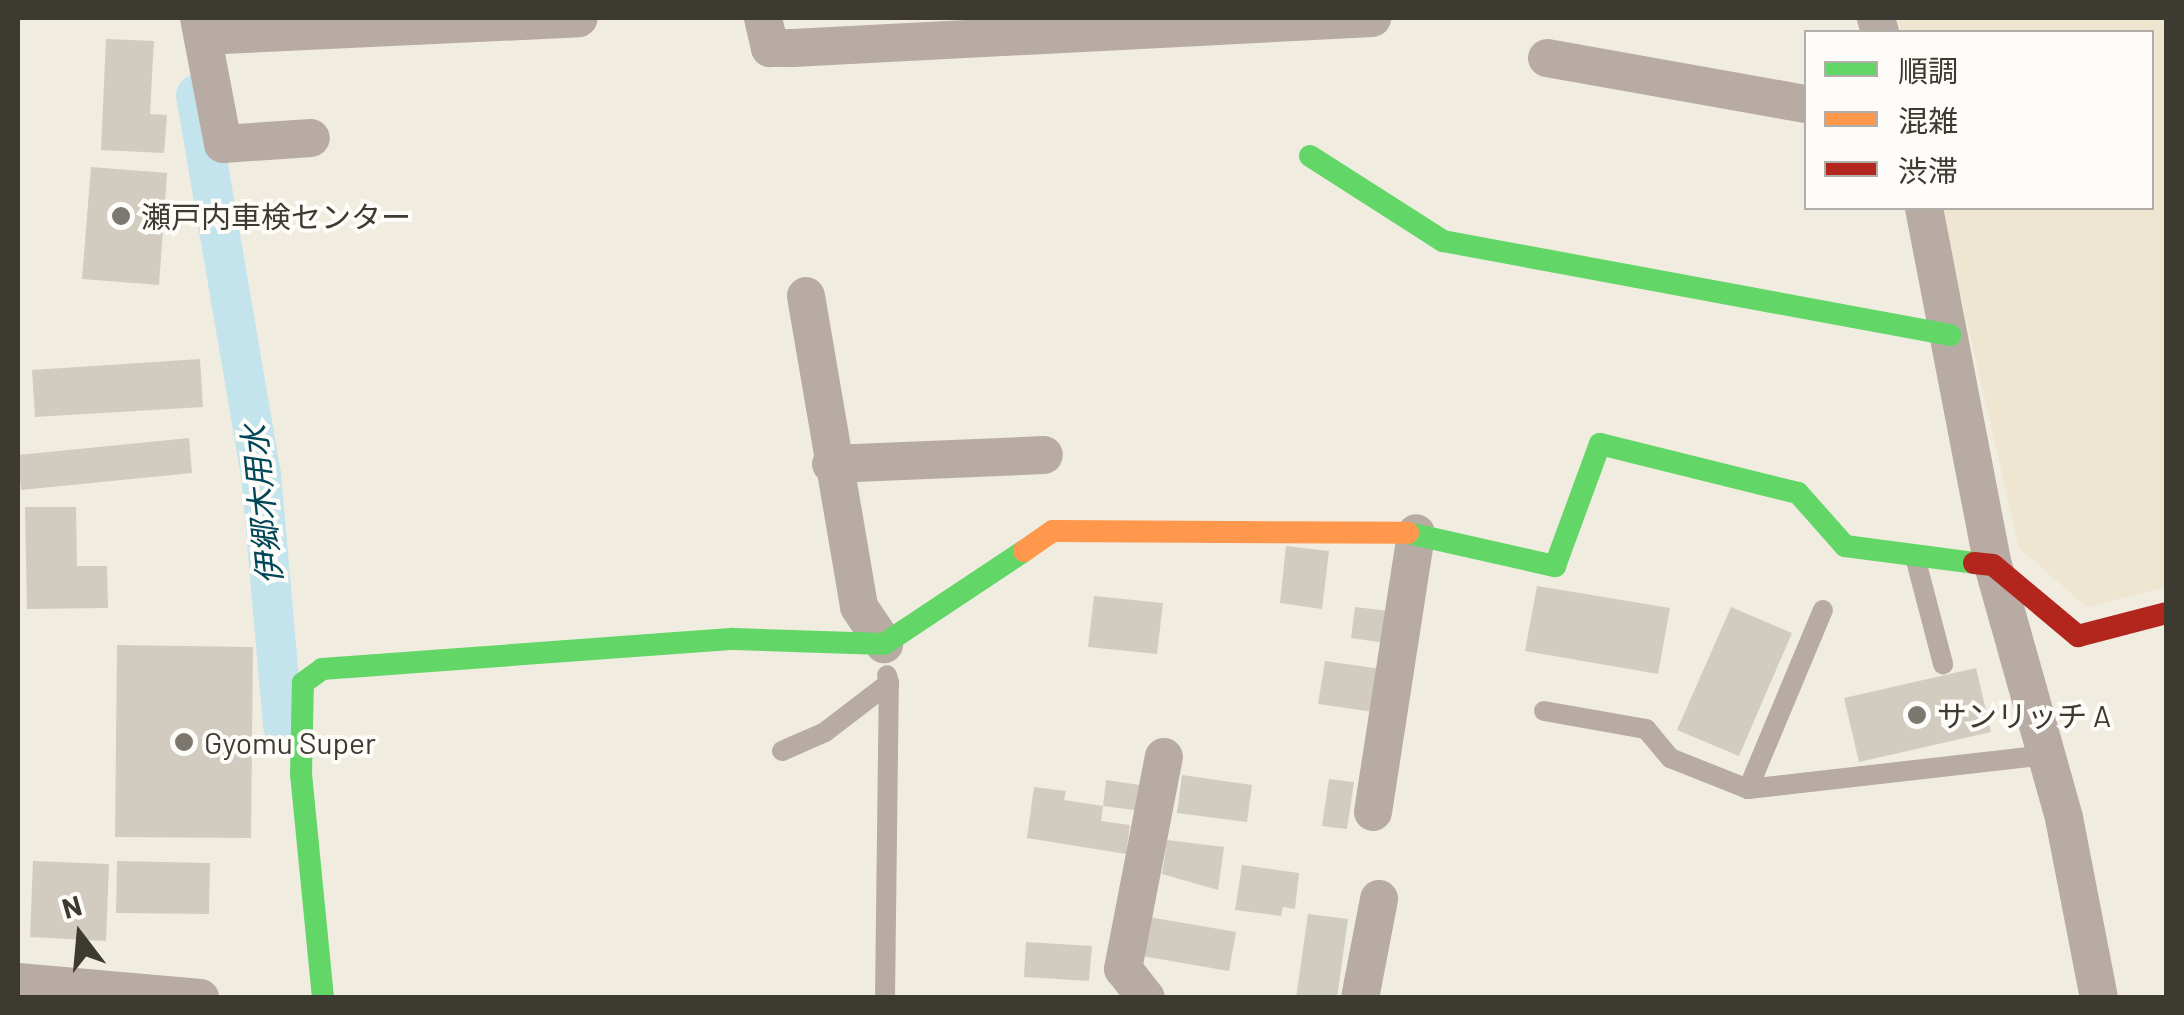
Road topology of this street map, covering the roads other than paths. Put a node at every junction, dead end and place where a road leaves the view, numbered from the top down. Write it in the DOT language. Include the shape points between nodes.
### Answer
graph roads {
  1 [pos="579,18"];
  2 [pos="763,18"];
  3 [pos="1372,18"];
  4 [pos="201,26"];
  5 [pos="1547,58"];
  6 [pos="1804,104"];
  7 [pos="311,138"];
  8 [pos="1310,156"];
  9 [pos="1924,210"];
  10 [pos="806,296"];
  11 [pos="1950,336"];
  12 [pos="1044,455"];
  13 [pos="830,464"];
  14 [pos="1416,533"];
  15 [pos="1915,555"];
  16 [pos="1993,565"];
  17 [pos="1823,610"];
  18 [pos="2166,613"];
  19 [pos="884,644"];
  20 [pos="1943,664"];
  21 [pos="889,683"];
  22 [pos="1544,711"];
  23 [pos="782,750"];
  24 [pos="2046,755"];
  25 [pos="1164,757"];
  26 [pos="1748,788"];
  27 [pos="1372,812"];
  28 [pos="1379,899"];
  29 [pos="18,982"];
  30 [pos="200,998"];
  31 [pos="323,998"];
  32 [pos="885,998"];
  33 [pos="1146,998"];
  34 [pos="1360,998"];
  35 [pos="2100,998"];
  1 -- 4 [label="street"];
  2 -- 3 [label="street" via="770,48 793,48"];
  4 -- 7 [label="street" via="223,144"];
  5 -- 6 [label="street"];
  8 -- 11 [label="street" via="1443,241"];
  9 -- 11 [label="street"];
  10 -- 13 [label="street"];
  11 -- 16 [label="street"];
  12 -- 13 [label="street"];
  13 -- 19 [label="street" via="859,607"];
  14 -- 15 [label="street" via="1555,566 1600,444 1798,493 1845,546"];
  14 -- 19 [label="street" via="1053,532"];
  14 -- 27 [label="street"];
  15 -- 16 [label="street"];
  15 -- 20 [label="lane"];
  16 -- 18 [label="street" via="2078,636"];
  16 -- 24 [label="street"];
  17 -- 26 [label="lane"];
  19 -- 21 [label="lane"];
  19 -- 31 [label="street" via="734,640 322,669 303,683 301,776"];
  21 -- 23 [label="lane" via="825,732"];
  21 -- 32 [label="lane"];
  22 -- 26 [label="lane" via="1646,729 1670,758"];
  24 -- 26 [label="lane"];
  24 -- 35 [label="street"];
  25 -- 33 [label="street" via="1122,969"];
  28 -- 34 [label="street"];
  29 -- 30 [label="street"];
}
